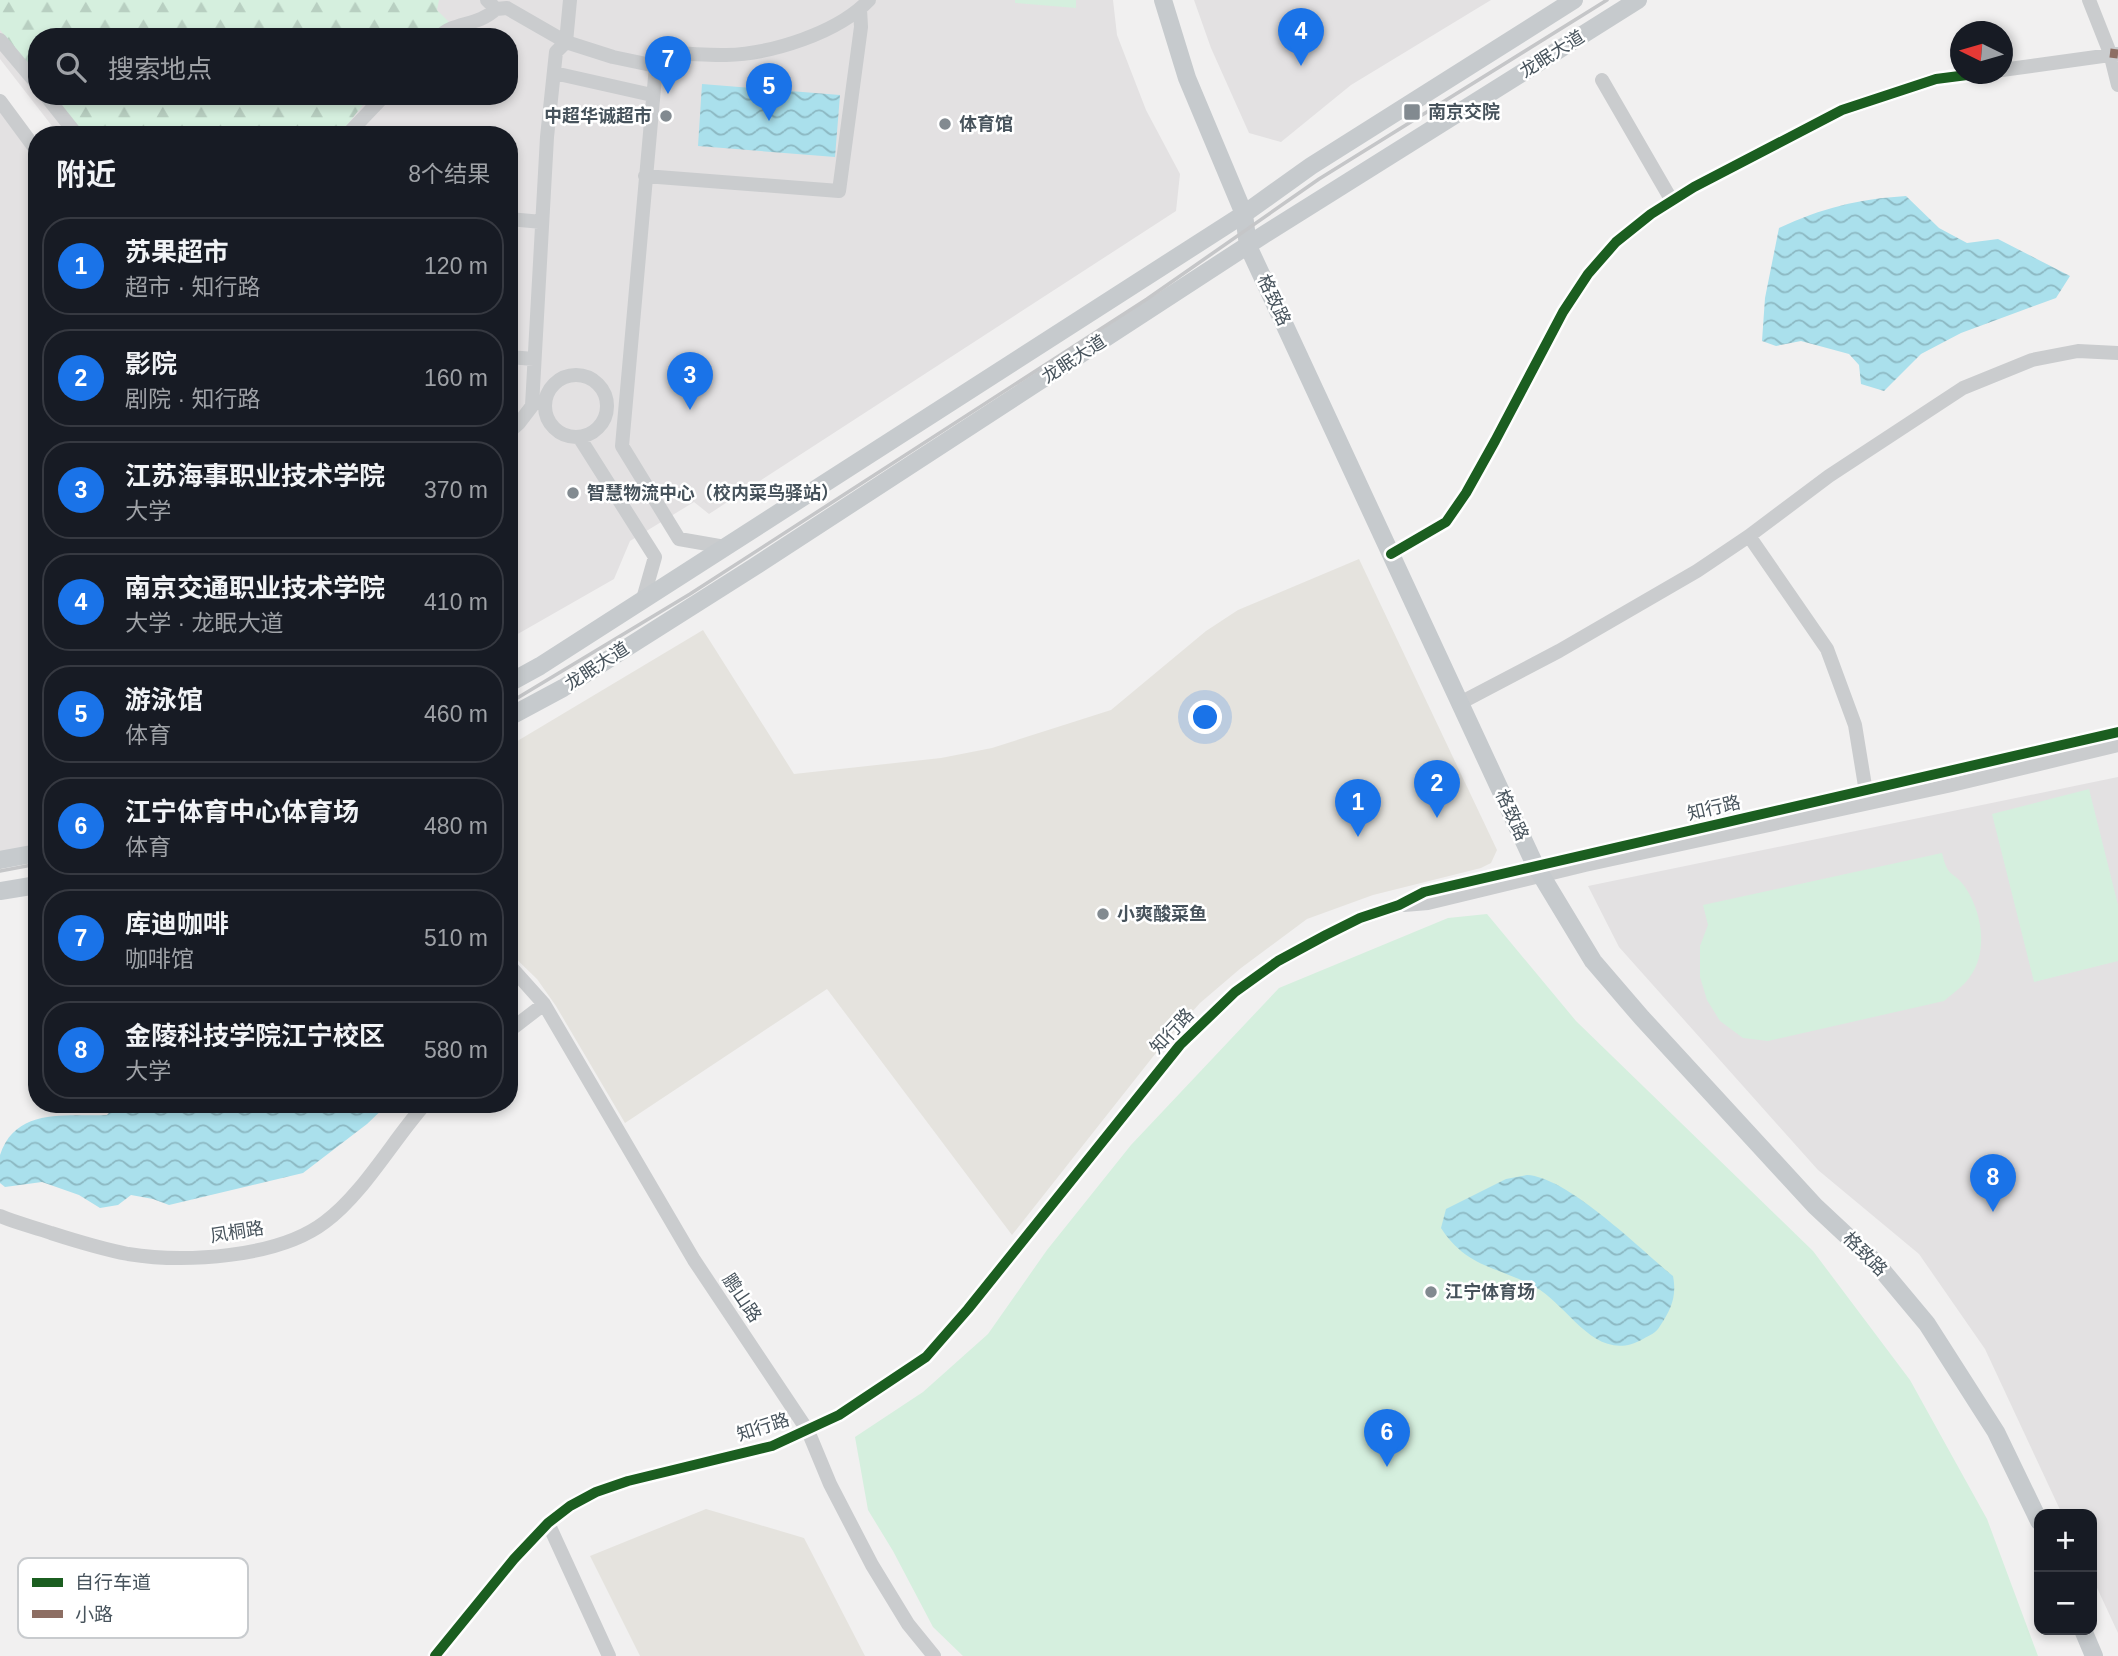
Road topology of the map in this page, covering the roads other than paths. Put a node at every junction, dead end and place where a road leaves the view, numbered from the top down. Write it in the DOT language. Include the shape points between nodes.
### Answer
graph roads {
  1 [pos="570,0"];
  2 [pos="1163,0"];
  3 [pos="1574,0"];
  4 [pos="1638,0"];
  5 [pos="2089,0"];
  6 [pos="491,4"];
  7 [pos="864,5"];
  8 [pos="452,28"];
  9 [pos="0,40"];
  10 [pos="566,42"];
  11 [pos="2114,53"];
  12 [pos="656,66"];
  13 [pos="2013,68"];
  14 [pos="554,73"];
  15 [pos="28,74"];
  16 [pos="1950,77"];
  17 [pos="1602,80"];
  18 [pos="2118,85"];
  19 [pos="652,95"];
  20 [pos="0,101"];
  21 [pos="53,105"];
  22 [pos="375,105"];
  23 [pos="70,126"];
  24 [pos="356,126"];
  25 [pos="28,139"];
  26 [pos="645,176"];
  27 [pos="1672,201"];
  28 [pos="1244,214"];
  29 [pos="518,220"];
  30 [pos="542,222"];
  31 [pos="1248,246"];
  32 [pos="2118,353"];
  33 [pos="518,358"];
  34 [pos="534,359"];
  35 [pos="539,407"];
  36 [pos="607,410"];
  37 [pos="625,411"];
  38 [pos="518,424"];
  39 [pos="579,437"];
  40 [pos="1749,536"];
  41 [pos="725,547"];
  42 [pos="1391,554"];
  43 [pos="643,599"];
  44 [pos="518,677"];
  45 [pos="1460,703"];
  46 [pos="518,712"];
  47 [pos="2118,732"];
  48 [pos="2118,744"];
  49 [pos="1866,792"];
  50 [pos="28,854"];
  51 [pos="0,859"];
  52 [pos="1539,871"];
  53 [pos="28,886"];
  54 [pos="0,891"];
  55 [pos="518,975"];
  56 [pos="544,1004"];
  57 [pos="518,1024"];
  58 [pos="418,1113"];
  59 [pos="0,1216"];
  60 [pos="808,1431"];
  61 [pos="2034,1511"];
  62 [pos="548,1523"];
  63 [pos="2085,1635"];
  64 [pos="435,1656"];
  65 [pos="609,1656"];
  66 [pos="934,1656"];
  67 [pos="2094,1656"];
  1 -- 10 [label="street"];
  2 -- 28 [label="main road, 格致路" via="1187,78"];
  3 -- 28 [label="main road, 龙眠大道" via="1311,166"];
  4 -- 31 [label="main road, 龙眠大道"];
  5 -- 11 [label="street"];
  6 -- 8 [label="street" via="485,19"];
  6 -- 10 [label="street" via="507,8"];
  7 -- 12 [label="street" via="829,29 784,45 728,55 672,53"];
  7 -- 26 [label="street" via="839,191"];
  9 -- 15 [label="street"];
  10 -- 12 [label="street"];
  10 -- 14 [label="street" via="556,52"];
  11 -- 13 [label="street"];
  11 -- 18 [label="street"];
  12 -- 19 [label="street"];
  14 -- 19 [label="street"];
  14 -- 30 [label="street"];
  16 -- 27 [label="street" via="1842,110"];
  17 -- 27 [label="street"];
  19 -- 26 [label="street"];
  20 -- 25 [label="street"];
  21 -- 23 [label="street"];
  22 -- 24 [label="street"];
  26 -- 37 [label="street"];
  27 -- 42 [label="street" via="1616,242 1588,274 1446,522"];
  28 -- 31 [label="main road, 格致路"];
  28 -- 41 [label="main road, 龙眠大道"];
  29 -- 30 [label="street"];
  30 -- 34 [label="street"];
  31 -- 42 [label="main road, 格致路"];
  31 -- 46 [label="main road, 龙眠大道" via="754,567"];
  32 -- 40 [label="street" via="2078,351 2032,360 1963,388 1829,476"];
  33 -- 34 [label="street"];
  34 -- 35 [label="street"];
  35 -- 36 [label="street" via="556,383 574,376 594,382 606,399"];
  35 -- 38 [label="street"];
  35 -- 39 [label="street" via="553,426 569,437"];
  36 -- 37 [label="street"];
  36 -- 39 [label="street" via="598,429"];
  37 -- 41 [label="street" via="622,446 680,538"];
  39 -- 43 [label="street" via="655,557"];
  40 -- 45 [label="street" via="1559,651"];
  40 -- 49 [label="street" via="1827,649 1855,725"];
  41 -- 43 [label="main road, 龙眠大道"];
  42 -- 45 [label="main road, 格致路"];
  43 -- 44 [label="main road, 龙眠大道"];
  45 -- 52 [label="main road, 格致路"];
  47 -- 49 [label="street, 知行路"];
  48 -- 52 [label="street, 知行路" via="1952,785 1585,865"];
  49 -- 52 [label="street, 知行路"];
  50 -- 51 [label="main road"];
  52 -- 60 [label="street, 知行路" via="1360,918 1278,961 1235,992 1180,1045 926,1357"];
  52 -- 61 [label="main road, 格致路" via="1593,961 1815,1206 1876,1263 1927,1324 1996,1432"];
  53 -- 54 [label="main road"];
  55 -- 56 [label="street, 鹏山路"];
  56 -- 57 [label="street"];
  56 -- 60 [label="street, 鹏山路" via="694,1260"];
  58 -- 59 [label="street, 凤桐路" via="324,1223 281,1244 228,1256 128,1254"];
  60 -- 62 [label="street, 知行路" via="772,1446 596,1492"];
  60 -- 66 [label="street, 鹏山路" via="872,1565"];
  62 -- 64 [label="street, 知行路"];
  62 -- 65 [label="street"];
  63 -- 67 [label="main road"];
}
